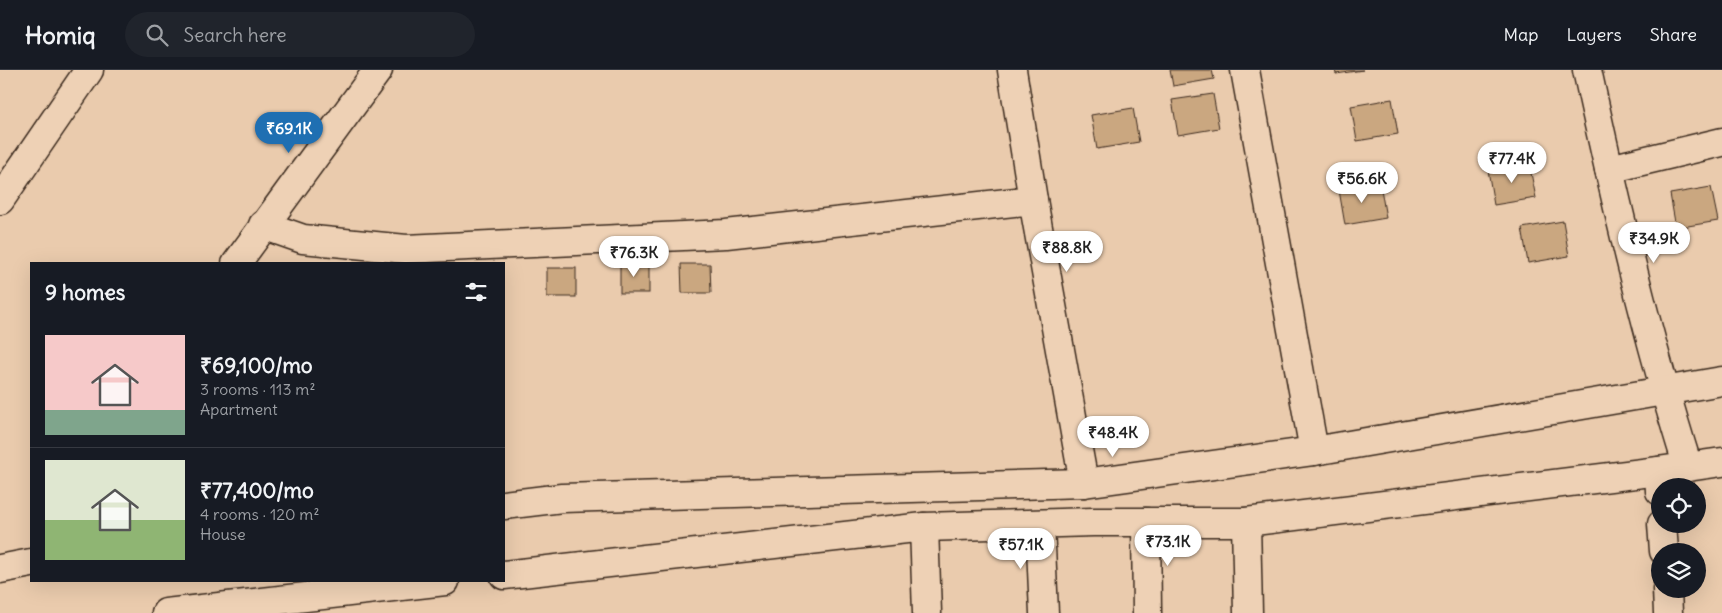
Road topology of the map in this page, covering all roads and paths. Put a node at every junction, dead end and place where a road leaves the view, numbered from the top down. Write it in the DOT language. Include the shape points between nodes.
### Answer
graph roads {
  1 [pos="89,70"];
  2 [pos="378,70"];
  3 [pos="1012,70"];
  4 [pos="1245,70"];
  5 [pos="1587,70"];
  6 [pos="1722,142"];
  7 [pos="1609,169"];
  8 [pos="0,200"];
  9 [pos="1032,200"];
  10 [pos="263,225"];
  11 [pos="237,262"];
  12 [pos="1722,381"];
  13 [pos="1664,390"];
  14 [pos="1314,451"];
  15 [pos="1722,462"];
  16 [pos="1688,468"];
  17 [pos="1666,478"];
  18 [pos="1651,482"];
  19 [pos="1084,483"];
  20 [pos="505,505"];
  21 [pos="1146,522"];
  22 [pos="1246,522"];
  23 [pos="1040,524"];
  24 [pos="924,527"];
  25 [pos="505,574"];
  26 [pos="436,582"];
  27 [pos="1667,598"];
  28 [pos="166,613"];
  29 [pos="928,613"];
  30 [pos="1044,613"];
  31 [pos="1147,613"];
  32 [pos="1248,613"];
  33 [pos="1668,613"];
  1 -- 8 [label="street"];
  2 -- 10 [label="street"];
  3 -- 9 [label="street"];
  4 -- 14 [label="street"];
  5 -- 7 [label="street"];
  6 -- 7 [label="street"];
  7 -- 13 [label="street"];
  9 -- 10 [label="street" via="726,234 406,249 303,239"];
  9 -- 19 [label="street"];
  10 -- 11 [label="street"];
  12 -- 13 [label="street"];
  13 -- 14 [label="street"];
  13 -- 16 [label="street"];
  14 -- 19 [label="street"];
  15 -- 16 [label="street"];
  16 -- 17 [label="street"];
  18 -- 22 [label="street"];
  19 -- 20 [label="street" via="572,497"];
  21 -- 22 [label="street"];
  21 -- 23 [label="street"];
  21 -- 31 [label="street"];
  22 -- 32 [label="street"];
  23 -- 24 [label="street"];
  23 -- 30 [label="street"];
  24 -- 25 [label="street"];
  24 -- 29 [label="street"];
  26 -- 28 [label="street"];
  27 -- 33 [label="street"];
}
